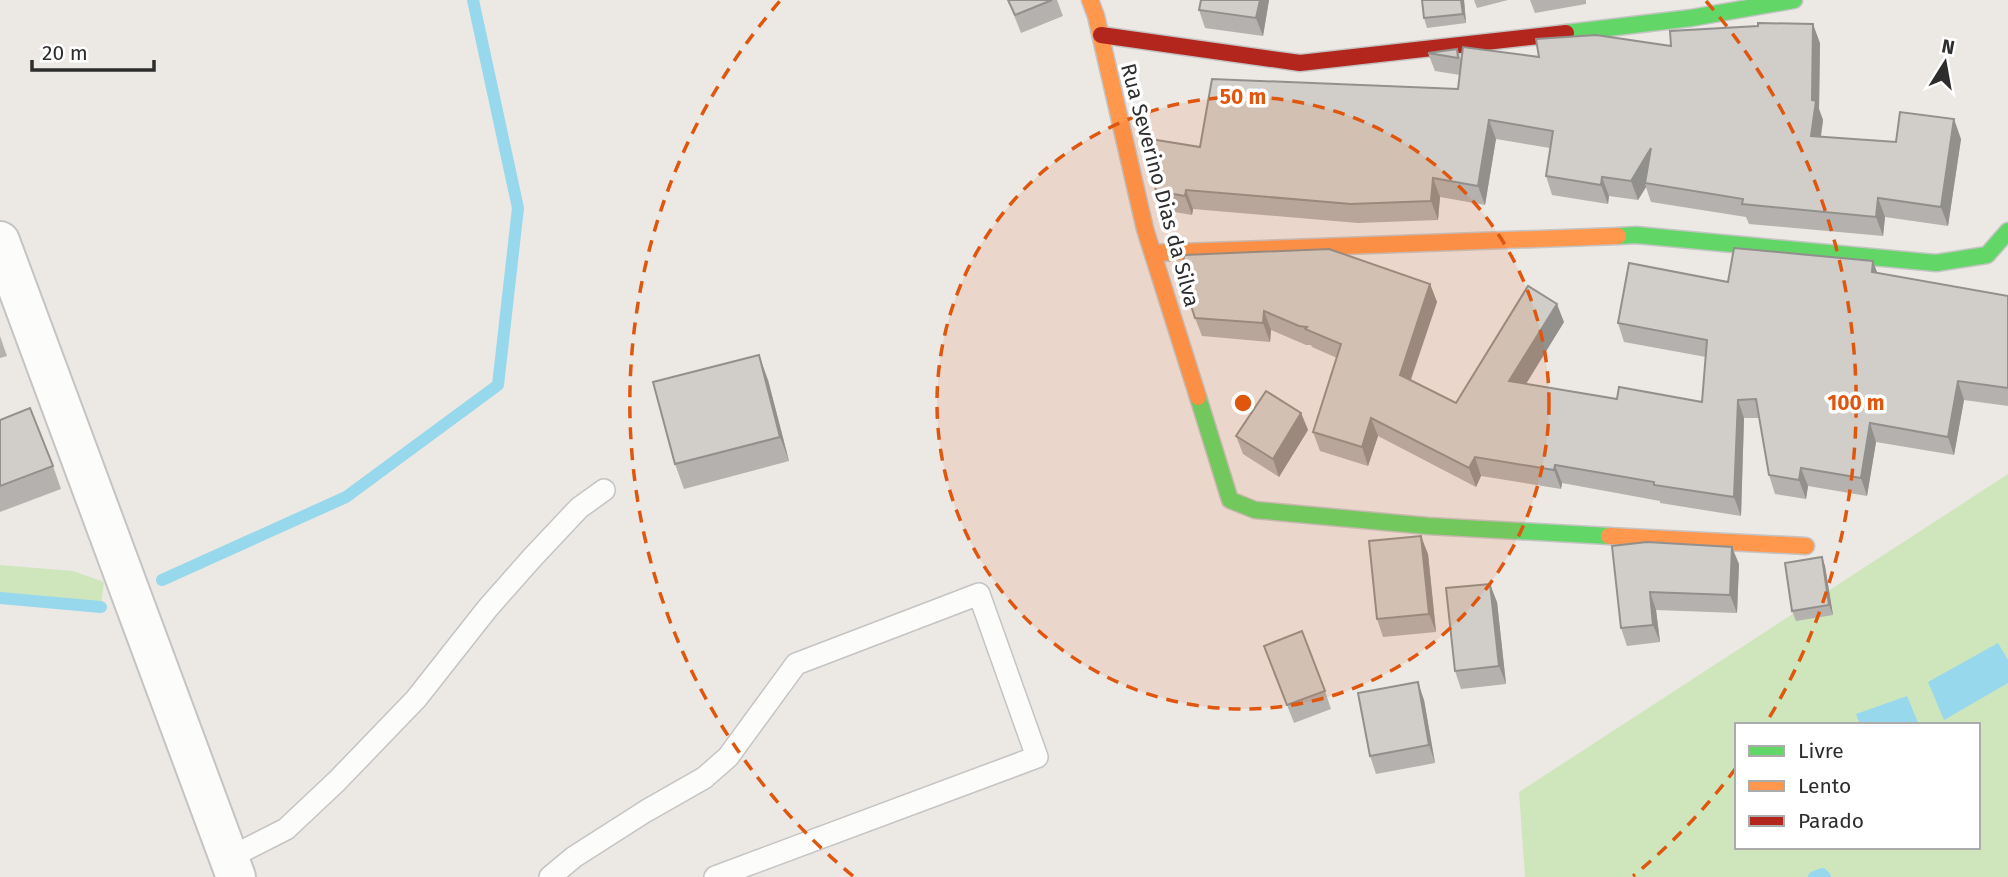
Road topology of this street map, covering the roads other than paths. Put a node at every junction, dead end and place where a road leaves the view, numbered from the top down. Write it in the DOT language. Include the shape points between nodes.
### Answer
graph roads {
  1 [pos="1090,0"];
  2 [pos="1794,0"];
  3 [pos="1101,36"];
  4 [pos="2008,230"];
  5 [pos="0,241"];
  6 [pos="1153,253"];
  7 [pos="604,490"];
  8 [pos="1806,546"];
  9 [pos="232,867"];
  10 [pos="550,877"];
  11 [pos="715,877"];
  1 -- 3 [label="street, Rua Severino Dias da Silva"];
  2 -- 3 [label="street" via="1692,18 1300,62"];
  3 -- 6 [label="street, Rua Severino Dias da Silva"];
  4 -- 6 [label="street" via="1987,255 1936,263 1636,235"];
  5 -- 9 [label="street"];
  6 -- 8 [label="street, Rua Severino Dias da Silva" via="1230,500 1255,510 1428,526"];
  7 -- 9 [label="lane" via="579,508 532,558 416,699 337,781 286,829"];
  10 -- 11 [label="lane" via="574,857 704,778 728,757 796,664 979,594 1037,757"];
}
